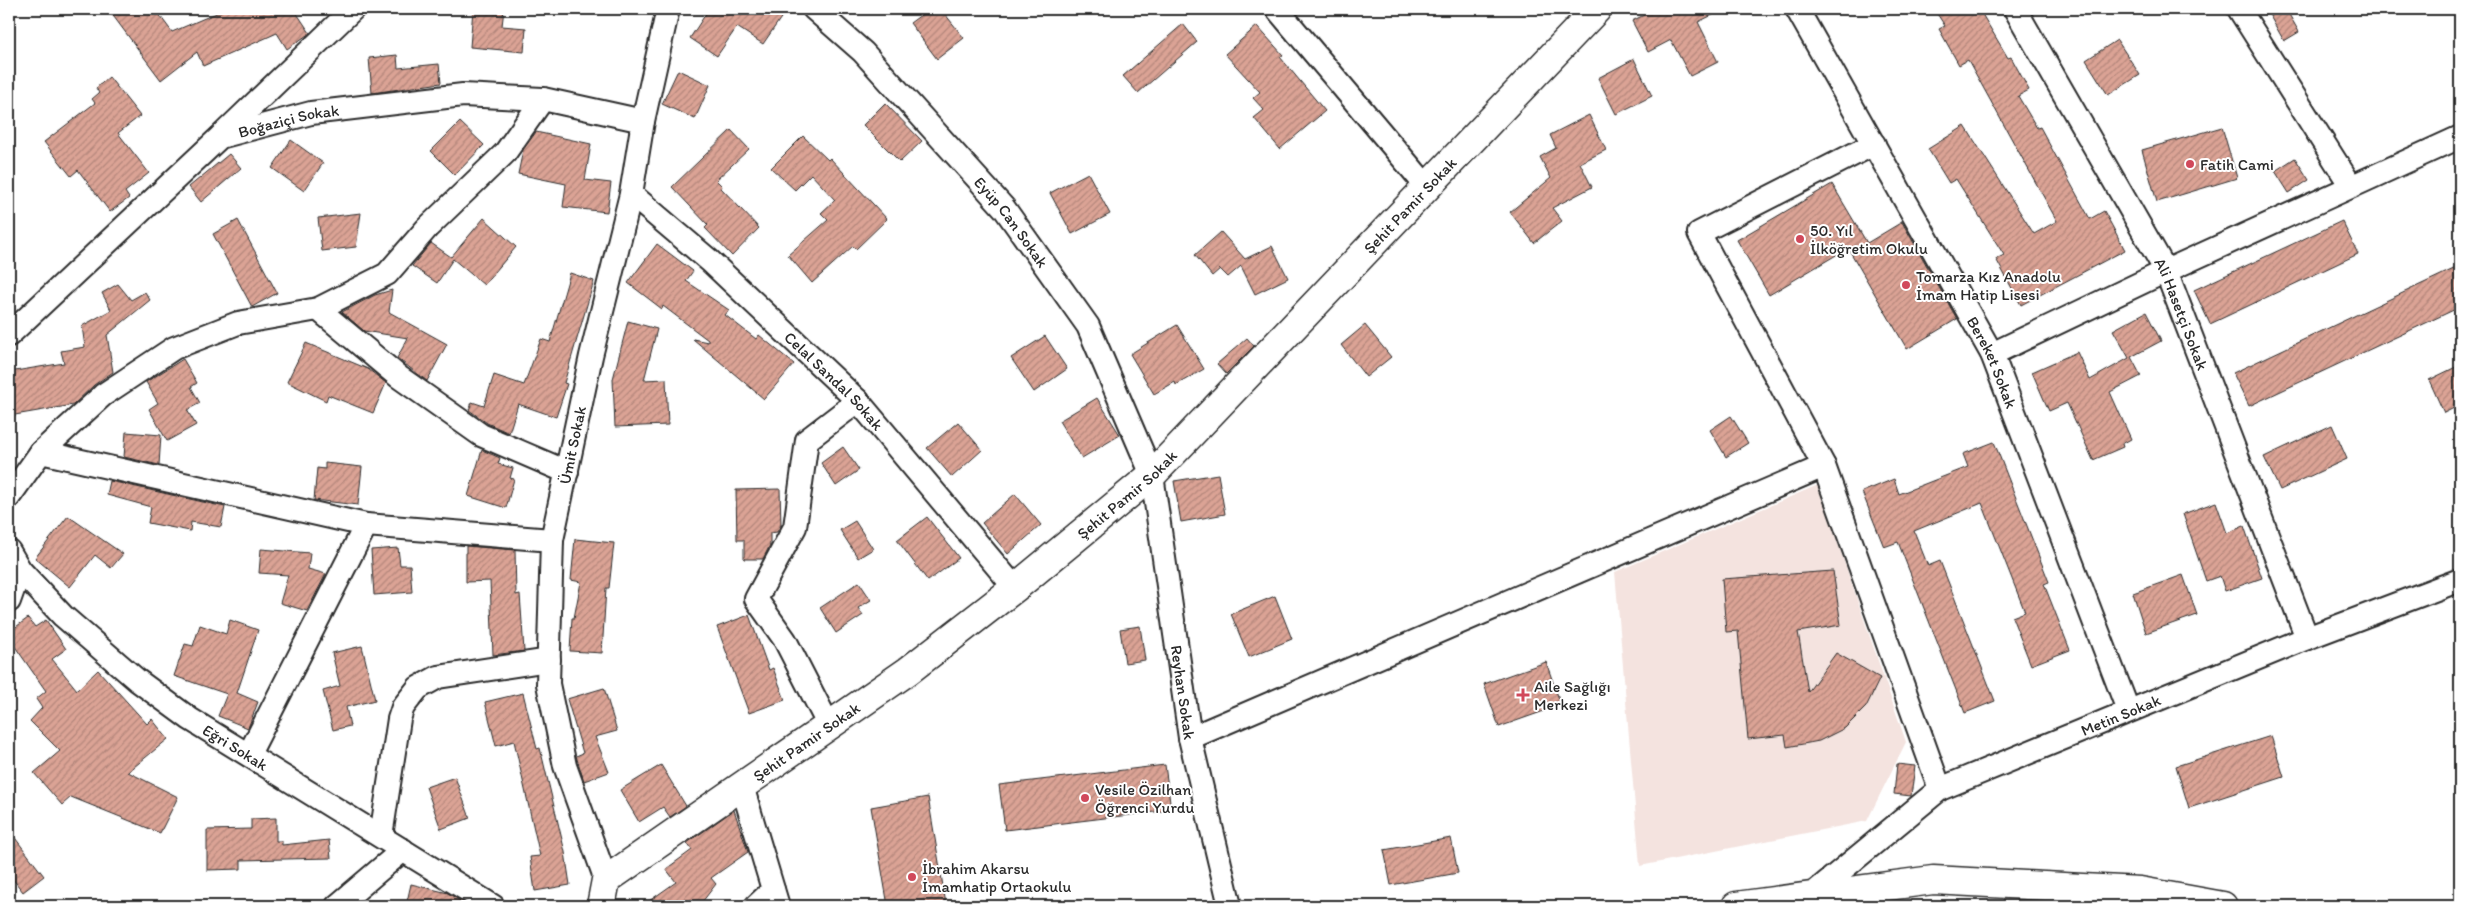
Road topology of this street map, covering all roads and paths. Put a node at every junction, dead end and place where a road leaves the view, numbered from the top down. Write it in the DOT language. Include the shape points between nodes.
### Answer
graph roads {
  1 [pos="353,9"];
  2 [pos="668,9"];
  3 [pos="814,9"];
  4 [pos="1277,9"];
  5 [pos="1597,9"];
  6 [pos="1797,9"];
  7 [pos="2015,9"];
  8 [pos="2239,9"];
  9 [pos="543,99"];
  10 [pos="643,121"];
  11 [pos="220,137"];
  12 [pos="2460,137"];
  13 [pos="1874,144"];
  14 [pos="2351,186"];
  15 [pos="1427,187"];
  16 [pos="631,194"];
  17 [pos="2166,271"];
  18 [pos="318,309"];
  19 [pos="9,335"];
  20 [pos="1992,354"];
  21 [pos="858,401"];
  22 [pos="41,452"];
  23 [pos="1824,466"];
  24 [pos="567,472"];
  25 [pos="1152,475"];
  26 [pos="9,497"];
  27 [pos="366,525"];
  28 [pos="552,540"];
  29 [pos="14,560"];
  30 [pos="2460,580"];
  31 [pos="1015,588"];
  32 [pos="9,601"];
  33 [pos="2307,638"];
  34 [pos="549,660"];
  35 [pos="2128,710"];
  36 [pos="829,726"];
  37 [pos="1190,738"];
  38 [pos="249,754"];
  39 [pos="742,786"];
  40 [pos="1940,789"];
  41 [pos="381,836"];
  42 [pos="403,850"];
  43 [pos="604,893"];
  44 [pos="1809,897"];
  45 [pos="775,898"];
  46 [pos="337,906"];
  47 [pos="493,906"];
  48 [pos="756,906"];
  49 [pos="1230,906"];
  50 [pos="1736,906"];
  51 [pos="2223,906"];
  1 -- 11 [label="street"];
  2 -- 10 [label="street, Ümit Sokak"];
  3 -- 25 [label="street, Eyüp Can Sokak" via="863,52 1004,208 1088,326"];
  4 -- 15 [label="street"];
  5 -- 15 [label="street, Şehit Pamir Sokak"];
  6 -- 13 [label="street, Bereket Sokak"];
  7 -- 17 [label="street, Ali Hasetçi Sokak"];
  8 -- 14 [label="street"];
  9 -- 10 [label="street, Boğaziçi Sokak"];
  9 -- 11 [label="street, Boğaziçi Sokak" via="463,95 311,113"];
  9 -- 18 [label="street" via="505,153 427,228 387,274"];
  10 -- 16 [label="street, Ümit Sokak"];
  11 -- 19 [label="street, Boğaziçi Sokak"];
  12 -- 14 [label="street"];
  13 -- 20 [label="street, Bereket Sokak"];
  13 -- 23 [label="street" via="1699,233"];
  14 -- 17 [label="street"];
  15 -- 25 [label="street, Şehit Pamir Sokak"];
  16 -- 21 [label="street, Celal Sandal Sokak" via="710,261"];
  16 -- 24 [label="street, Ümit Sokak" via="591,356"];
  17 -- 20 [label="street"];
  17 -- 33 [label="street, Ali Hasetçi Sokak"];
  18 -- 22 [label="street" via="238,323 174,348 103,395"];
  18 -- 24 [label="street" via="399,377 481,435"];
  20 -- 35 [label="street, Bereket Sokak"];
  21 -- 31 [label="street, Celal Sandal Sokak"];
  21 -- 36 [label="street" via="807,440 795,527 756,599 785,640"];
  22 -- 26 [label="street"];
  22 -- 27 [label="street"];
  23 -- 37 [label="street"];
  23 -- 40 [label="street"];
  24 -- 28 [label="street, Ümit Sokak"];
  25 -- 31 [label="street, Şehit Pamir Sokak"];
  25 -- 37 [label="street, Reyhan Sokak"];
  27 -- 28 [label="street"];
  27 -- 38 [label="street"];
  28 -- 34 [label="street, Ümit Sokak"];
  29 -- 32 [label="street"];
  29 -- 38 [label="street, Eğri Sokak" via="63,616 137,680 190,719"];
  30 -- 33 [label="street, Metin Sokak"];
  31 -- 36 [label="street, Şehit Pamir Sokak" via="908,672"];
  33 -- 35 [label="street, Metin Sokak"];
  34 -- 41 [label="street" via="438,677 418,688 403,707 399,719"];
  34 -- 43 [label="street, Ümit Sokak" via="548,684 565,766"];
  35 -- 40 [label="street, Metin Sokak"];
  36 -- 39 [label="street, Şehit Pamir Sokak"];
  37 -- 49 [label="street, Reyhan Sokak"];
  38 -- 41 [label="street, Eğri Sokak"];
  39 -- 43 [label="street, Şehit Pamir Sokak"];
  39 -- 45 [label="street"];
  40 -- 44 [label="street, Metin Sokak"];
  41 -- 42 [label="street, Eğri Sokak"];
  42 -- 46 [label="street"];
  42 -- 47 [label="street, Eğri Sokak"];
  44 -- 50 [label="street"];
  44 -- 51 [label="street" via="1932,880 2140,890"];
  45 -- 48 [label="street"];
}
